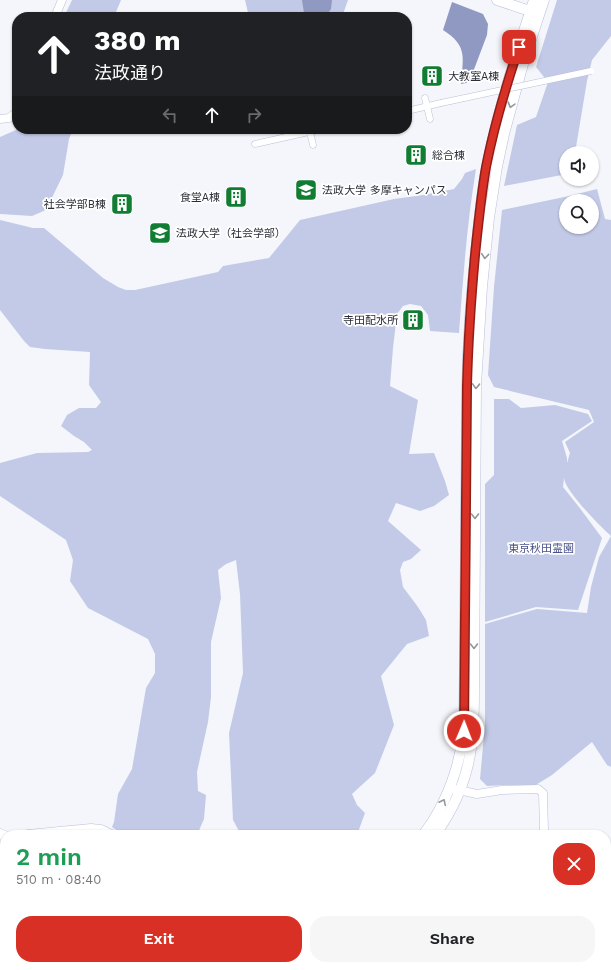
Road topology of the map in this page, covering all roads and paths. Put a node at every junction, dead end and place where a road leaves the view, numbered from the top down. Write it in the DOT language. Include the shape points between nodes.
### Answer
graph roads {
  1 [pos="62,0"];
  2 [pos="497,0"];
  3 [pos="534,0"];
  4 [pos="544,0"];
  5 [pos="56,12"];
  6 [pos="535,13"];
  7 [pos="594,70"];
  8 [pos="425,98"];
  9 [pos="427,106"];
  10 [pos="412,110"];
  11 [pos="12,116"];
  12 [pos="0,119"];
  13 [pos="430,120"];
  14 [pos="301,134"];
  15 [pos="310,134"];
  16 [pos="255,144"];
  17 [pos="313,145"];
  18 [pos="455,789"];
  19 [pos="80,830"];
  20 [pos="101,830"];
  21 [pos="426,830"];
  22 [pos="438,830"];
  23 [pos="544,830"];
  1 -- 5 [label="street"];
  2 -- 6 [label="street"];
  3 -- 6 [label="street"];
  4 -- 6 [label="street"];
  6 -- 18 [label="street" via="484,218 476,385 473,731 468,761"];
  7 -- 9 [label="street, bridge"];
  8 -- 9 [label="street"];
  9 -- 10 [label="street"];
  9 -- 13 [label="street"];
  11 -- 12 [label="street"];
  14 -- 16 [label="street"];
  15 -- 17 [label="street"];
  21 -- 18 [label="street, one-way"];
  18 -- 22 [label="street" via="452,808"];
  18 -- 23 [label="street" via="477,794 538,789 543,793"];
  19 -- 20 [label="street"];
}
